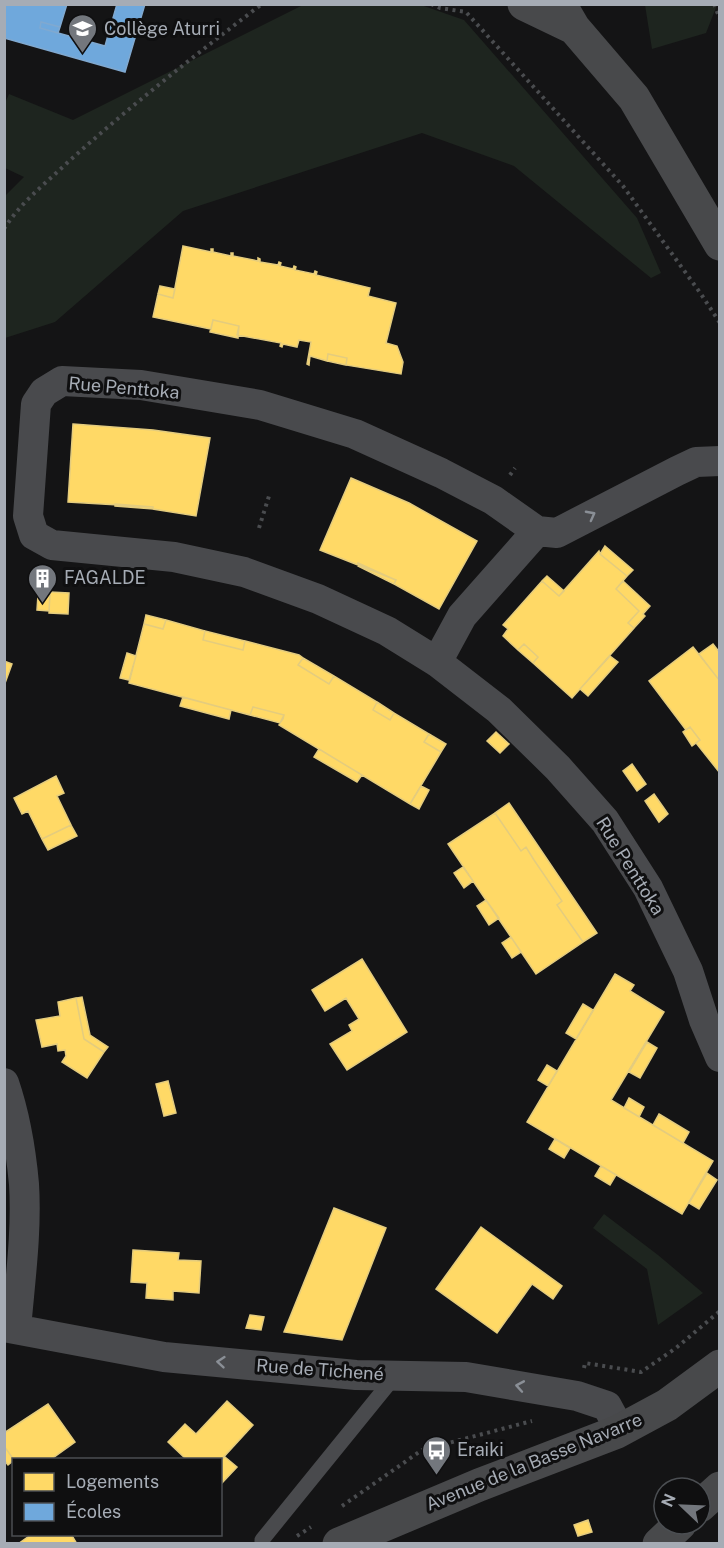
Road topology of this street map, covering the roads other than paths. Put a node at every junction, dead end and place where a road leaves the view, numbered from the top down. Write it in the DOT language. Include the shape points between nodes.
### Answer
graph roads {
  1 [pos="524,4"];
  2 [pos="567,16"];
  3 [pos="720,244"];
  4 [pos="720,461"];
  5 [pos="537,531"];
  6 [pos="437,662"];
  7 [pos="720,1057"];
  8 [pos="4,1083"];
  9 [pos="10,1328"];
  10 [pos="720,1366"];
  11 [pos="395,1376"];
  12 [pos="617,1432"];
  13 [pos="328,1534"];
  14 [pos="262,1544"];
  1 -- 2 [label="street"];
  2 -- 3 [label="street" via="634,98"];
  5 -- 4 [label="street, one-way" via="557,533 696,462"];
  5 -- 6 [label="street" via="462,616"];
  5 -- 6 [label="street, Rue Penttoka" via="493,500 441,473 355,434 260,405 141,385 62,381 44,392 36,405 28,516 34,535 52,544 174,557 244,572 318,599 387,631"];
  6 -- 7 [label="street, Rue Penttoka" via="499,710 605,821 648,888 688,971"];
  8 -- 9 [label="street" via="17,1133 24,1185 23,1244"];
  11 -- 9 [label="street, Rue de Tichené, one-way" via="164,1357"];
  10 -- 12 [label="street, Avenue de la Basse Navarre" via="667,1405"];
  12 -- 11 [label="street, Rue de Tichené, one-way" via="607,1406 577,1396 466,1377"];
  11 -- 14 [label="lane"];
  12 -- 13 [label="street, Avenue de la Basse Navarre" via="478,1485"];
}
